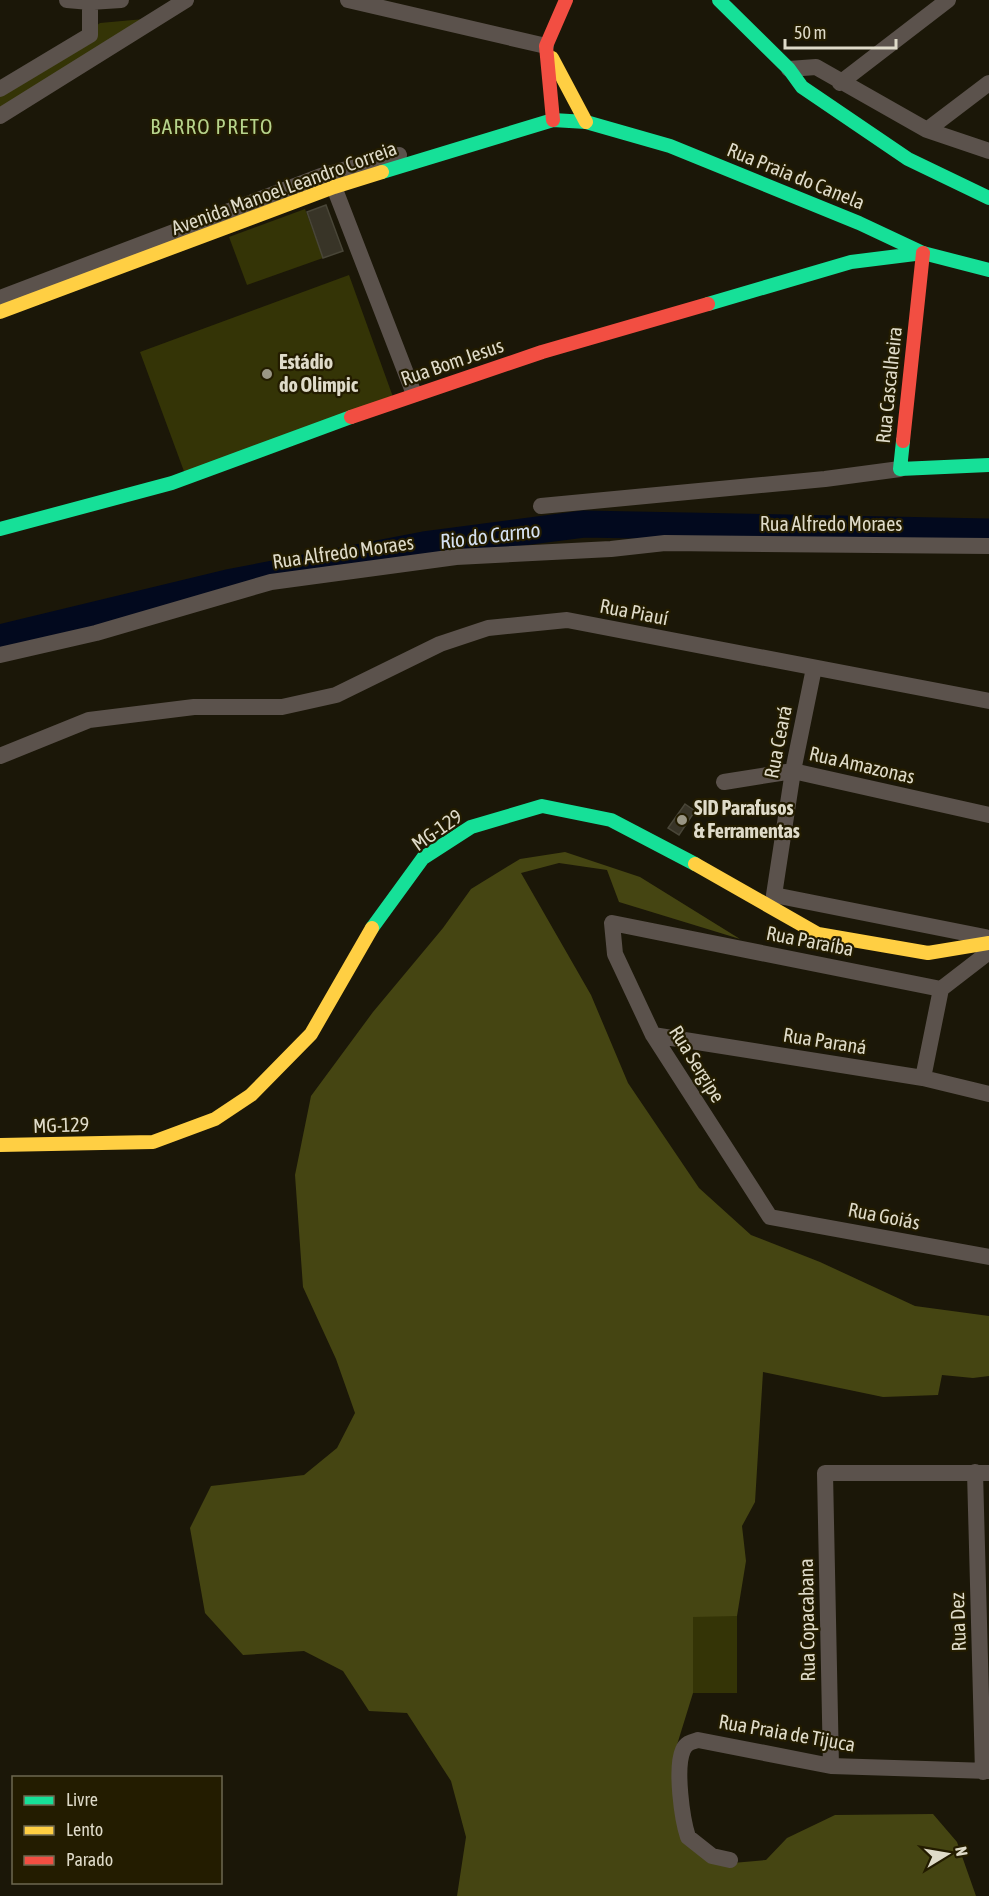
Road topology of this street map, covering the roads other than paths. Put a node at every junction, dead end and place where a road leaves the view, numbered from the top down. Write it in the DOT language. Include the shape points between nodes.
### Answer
graph roads {
  1 [pos="67,0"];
  2 [pos="122,0"];
  3 [pos="186,0"];
  4 [pos="348,0"];
  5 [pos="566,0"];
  6 [pos="719,0"];
  7 [pos="948,0"];
  8 [pos="90,2"];
  9 [pos="546,46"];
  10 [pos="789,69"];
  11 [pos="840,83"];
  12 [pos="989,83"];
  13 [pos="0,89"];
  14 [pos="0,116"];
  15 [pos="553,117"];
  16 [pos="586,122"];
  17 [pos="927,130"];
  18 [pos="989,151"];
  19 [pos="334,187"];
  20 [pos="989,198"];
  21 [pos="859,223"];
  22 [pos="853,252"];
  23 [pos="923,253"];
  24 [pos="989,270"];
  25 [pos="0,298"];
  26 [pos="0,312"];
  27 [pos="414,394"];
  28 [pos="989,465"];
  29 [pos="900,469"];
  30 [pos="541,506"];
  31 [pos="0,529"];
  32 [pos="989,546"];
  33 [pos="0,656"];
  34 [pos="814,668"];
  35 [pos="989,701"];
  36 [pos="0,756"];
  37 [pos="793,771"];
  38 [pos="724,782"];
  39 [pos="989,815"];
  40 [pos="612,923"];
  41 [pos="989,938"];
  42 [pos="989,943"];
  43 [pos="989,952"];
  44 [pos="941,989"];
  45 [pos="653,1035"];
  46 [pos="923,1078"];
  47 [pos="989,1094"];
  48 [pos="0,1145"];
  49 [pos="771,1217"];
  50 [pos="989,1257"];
  51 [pos="982,1472"];
  52 [pos="831,1766"];
  53 [pos="986,1771"];
  54 [pos="730,1860"];
  1 -- 8 [label="street"];
  2 -- 8 [label="street"];
  3 -- 14 [label="street"];
  4 -- 9 [label="street"];
  5 -- 9 [label="street"];
  6 -- 10 [label="street"];
  7 -- 11 [label="street"];
  8 -- 13 [label="street" via="90,35"];
  9 -- 15 [label="street"];
  9 -- 16 [label="street"];
  10 -- 11 [label="street" via="816,68"];
  10 -- 20 [label="street" via="802,87 908,159"];
  11 -- 17 [label="street"];
  12 -- 17 [label="street"];
  15 -- 16 [label="street, Avenida Manoel Leandro Correia"];
  15 -- 19 [label="street, Avenida Manoel Leandro Correia"];
  15 -- 25 [label="street" via="321,176"];
  16 -- 21 [label="street, Rua Praia do Canela" via="670,146"];
  17 -- 18 [label="street"];
  19 -- 26 [label="street, Avenida Manoel Leandro Correia"];
  19 -- 27 [label="street"];
  21 -- 22 [label="street"];
  21 -- 23 [label="street, Rua Praia do Canela"];
  22 -- 23 [label="street, Rua Bom Jesus"];
  22 -- 27 [label="street, Rua Bom Jesus"];
  23 -- 24 [label="street, Rua Praia do Canela"];
  23 -- 29 [label="street, Rua Cascalheira"];
  27 -- 31 [label="street, Rua Bom Jesus" via="172,483"];
  28 -- 29 [label="street, Rua Cascalheira"];
  29 -- 30 [label="street"];
  32 -- 33 [label="street, Rua Alfredo Moraes" via="665,543 456,557 271,582 96,633"];
  34 -- 35 [label="street, Rua Piauí"];
  34 -- 36 [label="street, Rua Piauí" via="567,620 488,628 440,645 336,695 282,706 194,707 90,720"];
  34 -- 37 [label="street, Rua Ceará"];
  37 -- 38 [label="street, Rua Amazonas"];
  37 -- 39 [label="street, Rua Amazonas"];
  37 -- 41 [label="street, Rua Ceará" via="774,895"];
  40 -- 44 [label="street, Rua Paraíba"];
  40 -- 45 [label="street, Rua Sergipe" via="615,954"];
  42 -- 48 [label="street, MG-129 / MG-129" via="928,953 818,934 611,820 542,807 471,827 423,858 379,915 311,1034 251,1095 215,1119 153,1142"];
  43 -- 44 [label="street"];
  44 -- 46 [label="street"];
  45 -- 46 [label="street, Rua Paraná"];
  45 -- 49 [label="street, Rua Sergipe"];
  46 -- 47 [label="street, Rua Paraná"];
  49 -- 50 [label="street, Rua Goiás"];
  51 -- 52 [label="street, Rua Copacabana" via="825,1473"];
  51 -- 53 [label="street, Rua Dez"];
  52 -- 53 [label="street, Rua Praia de Tijuca"];
  52 -- 54 [label="street, Rua Praia de Tijuca" via="698,1740 688,1743 681,1762 682,1810 688,1837 712,1856"];
}
